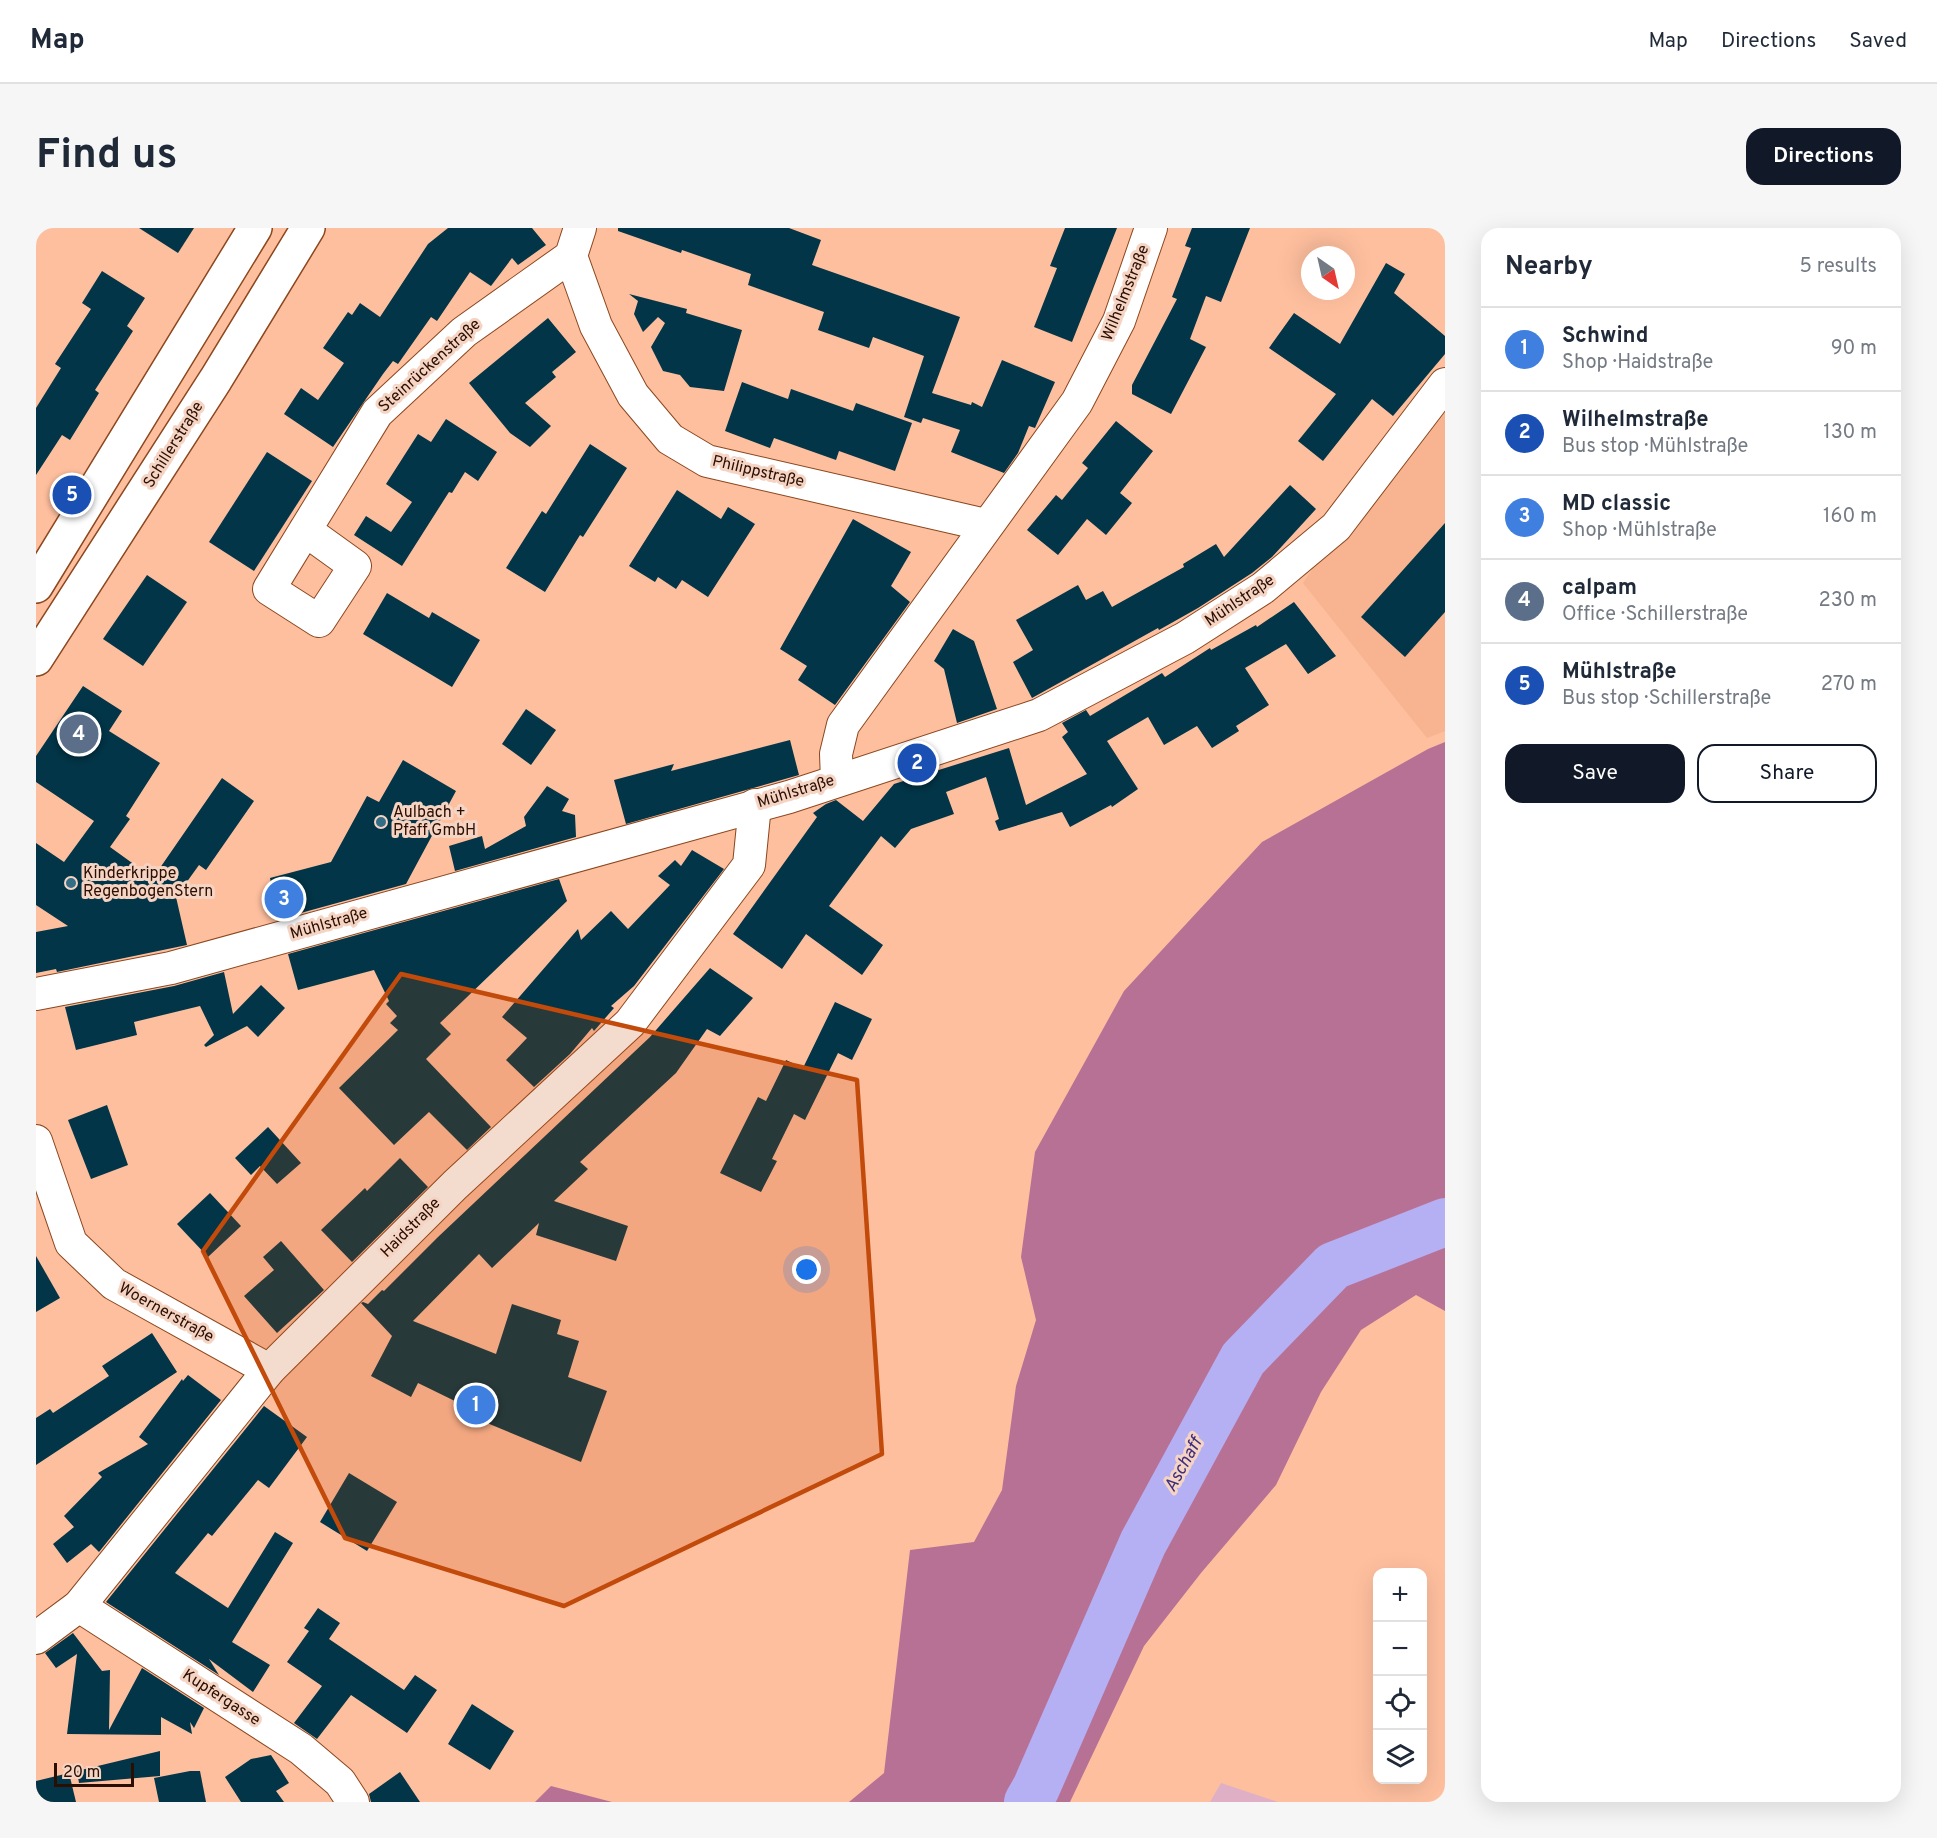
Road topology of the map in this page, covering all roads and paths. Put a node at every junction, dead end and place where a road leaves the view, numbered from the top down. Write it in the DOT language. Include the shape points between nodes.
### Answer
graph roads {
  1 [pos="255,228"];
  2 [pos="308,228"];
  3 [pos="1151,228"];
  4 [pos="575,242"];
  5 [pos="1445,384"];
  6 [pos="986,525"];
  7 [pos="304,530"];
  8 [pos="36,586"];
  9 [pos="36,659"];
  10 [pos="837,780"];
  11 [pos="755,805"];
  12 [pos="36,994"];
  13 [pos="36,1141"];
  14 [pos="269,1370"];
  15 [pos="78,1606"];
  16 [pos="36,1638"];
  17 [pos="353,1802"];
  1 -- 8 [label="main road"];
  2 -- 9 [label="main road, Schillerstraße" via="185,429"];
  3 -- 6 [label="street, Wilhelmstraße" via="1119,321 1077,402"];
  4 -- 6 [label="street, Philippstraße" via="596,326 633,395 670,440 707,461"];
  4 -- 7 [label="street, Steinrückenstraße" via="464,332 377,413"];
  5 -- 10 [label="street, Mühlstraße" via="1336,527 1263,588 1185,638 1039,715"];
  6 -- 10 [label="street, Wilhelmstraße" via="843,725 836,754"];
  10 -- 11 [label="street, Mühlstraße"];
  11 -- 12 [label="street, Mühlstraße" via="171,968"];
  11 -- 14 [label="street, Haidstraße" via="749,865 630,1023 463,1177"];
  13 -- 14 [label="street, Woernerstraße" via="71,1243 114,1284"];
  14 -- 15 [label="street, Haidstraße"];
  15 -- 16 [label="street, Haidstraße"];
  15 -- 17 [label="street, Kupfergasse" via="301,1749 340,1782"];
}
